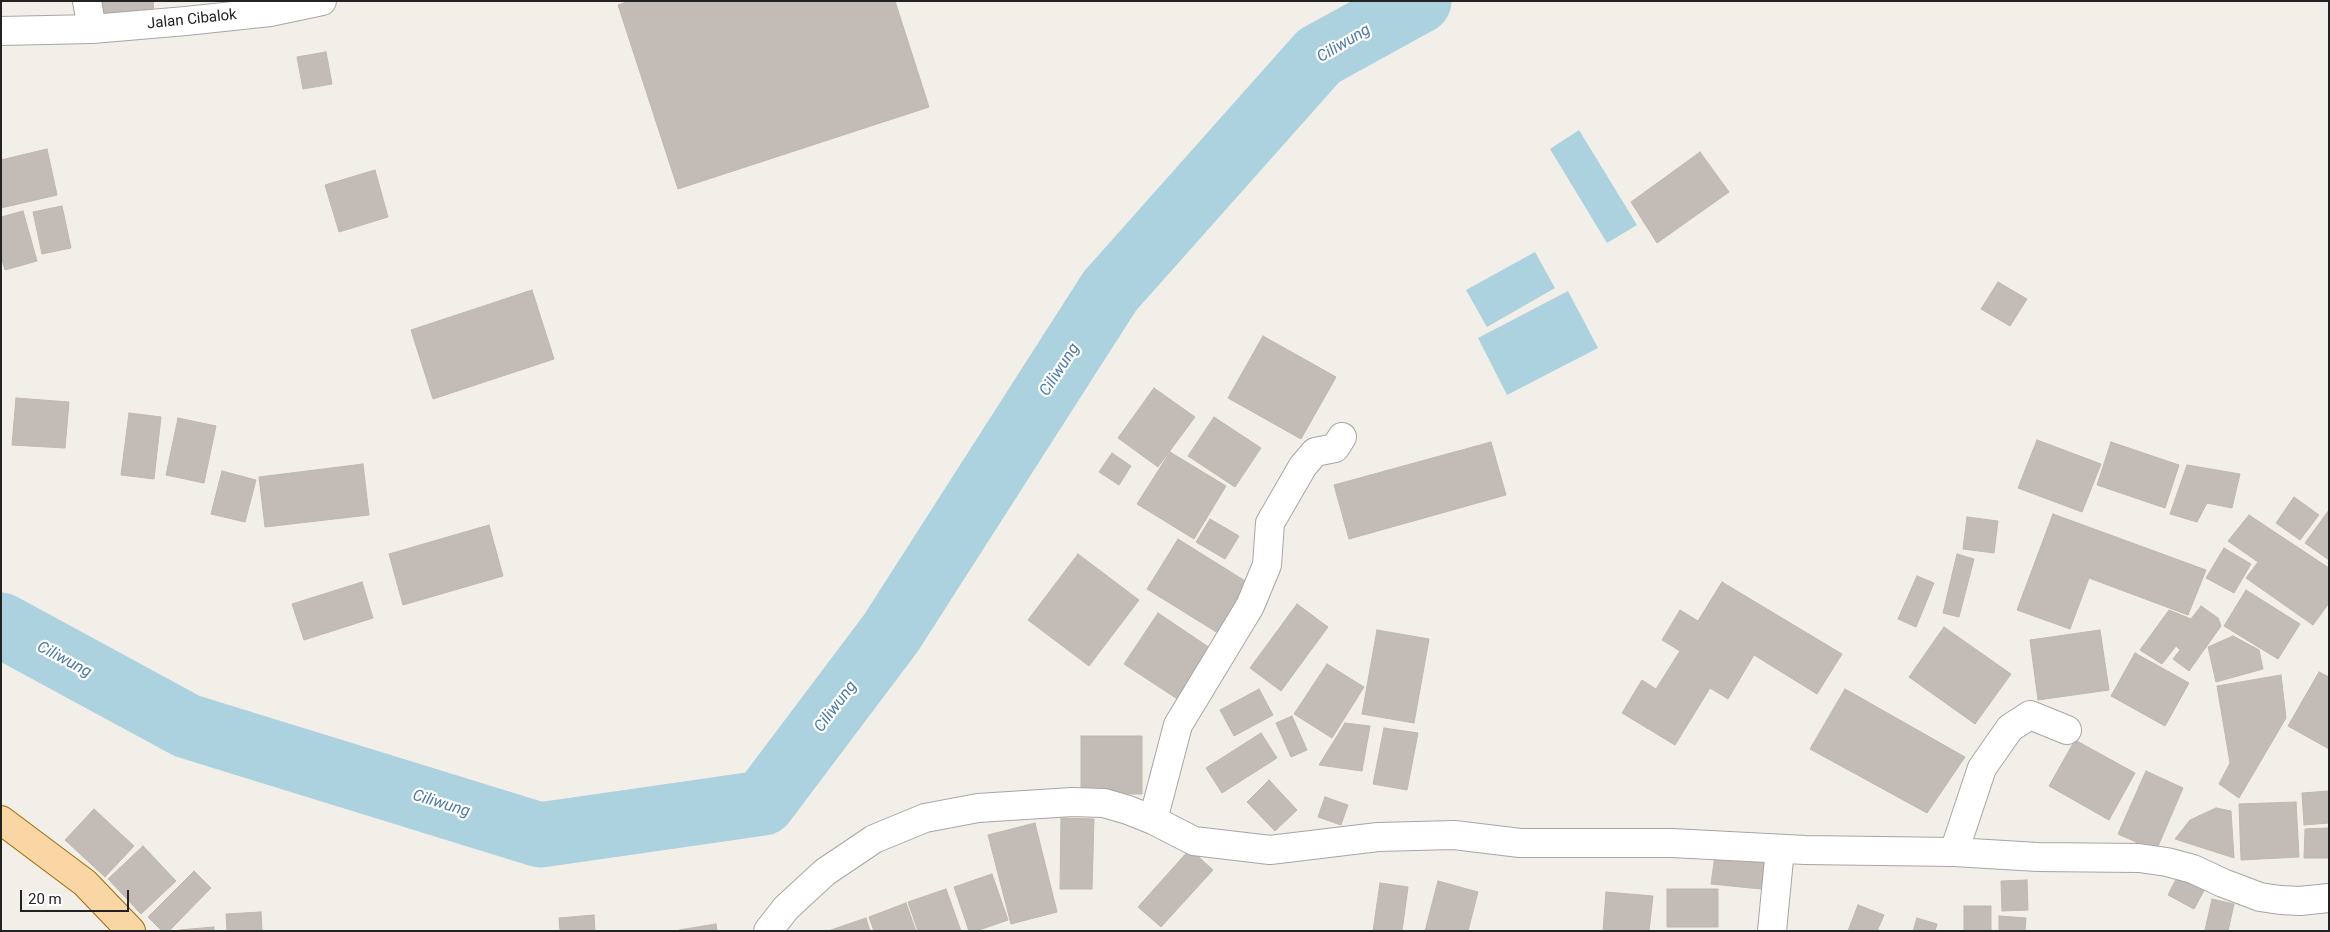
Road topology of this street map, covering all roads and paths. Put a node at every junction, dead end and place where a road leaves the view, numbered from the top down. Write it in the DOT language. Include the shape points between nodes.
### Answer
graph roads {
  1 [pos="88,1"];
  2 [pos="322,1"];
  3 [pos="92,29"];
  4 [pos="1,31"];
  5 [pos="1342,437"];
  6 [pos="2067,730"];
  7 [pos="1,820"];
  8 [pos="1153,820"];
  9 [pos="1780,849"];
  10 [pos="1954,852"];
  11 [pos="2329,898"];
  12 [pos="131,931"];
  13 [pos="768,931"];
  14 [pos="1772,931"];
  1 -- 3 [label="street"];
  2 -- 3 [label="street, Jalan Cibalok" via="270,12"];
  3 -- 4 [label="street, Jalan Cibalok"];
  5 -- 8 [label="street" via="1335,448 1315,452 1303,466 1270,524 1267,566 1250,606 1178,725"];
  6 -- 10 [label="street" via="2030,715 2010,728 1982,768"];
  7 -- 12 [label="main road" via="85,883"];
  8 -- 9 [label="street" via="1194,841 1270,850 1378,837 1454,835 1520,843 1654,842"];
  8 -- 13 [label="street" via="1104,803 1072,802 978,808 925,818 874,839 825,872 786,908"];
  9 -- 10 [label="street"];
  9 -- 14 [label="street"];
  10 -- 11 [label="street" via="2152,859 2193,869 2260,897 2290,901"];
}
